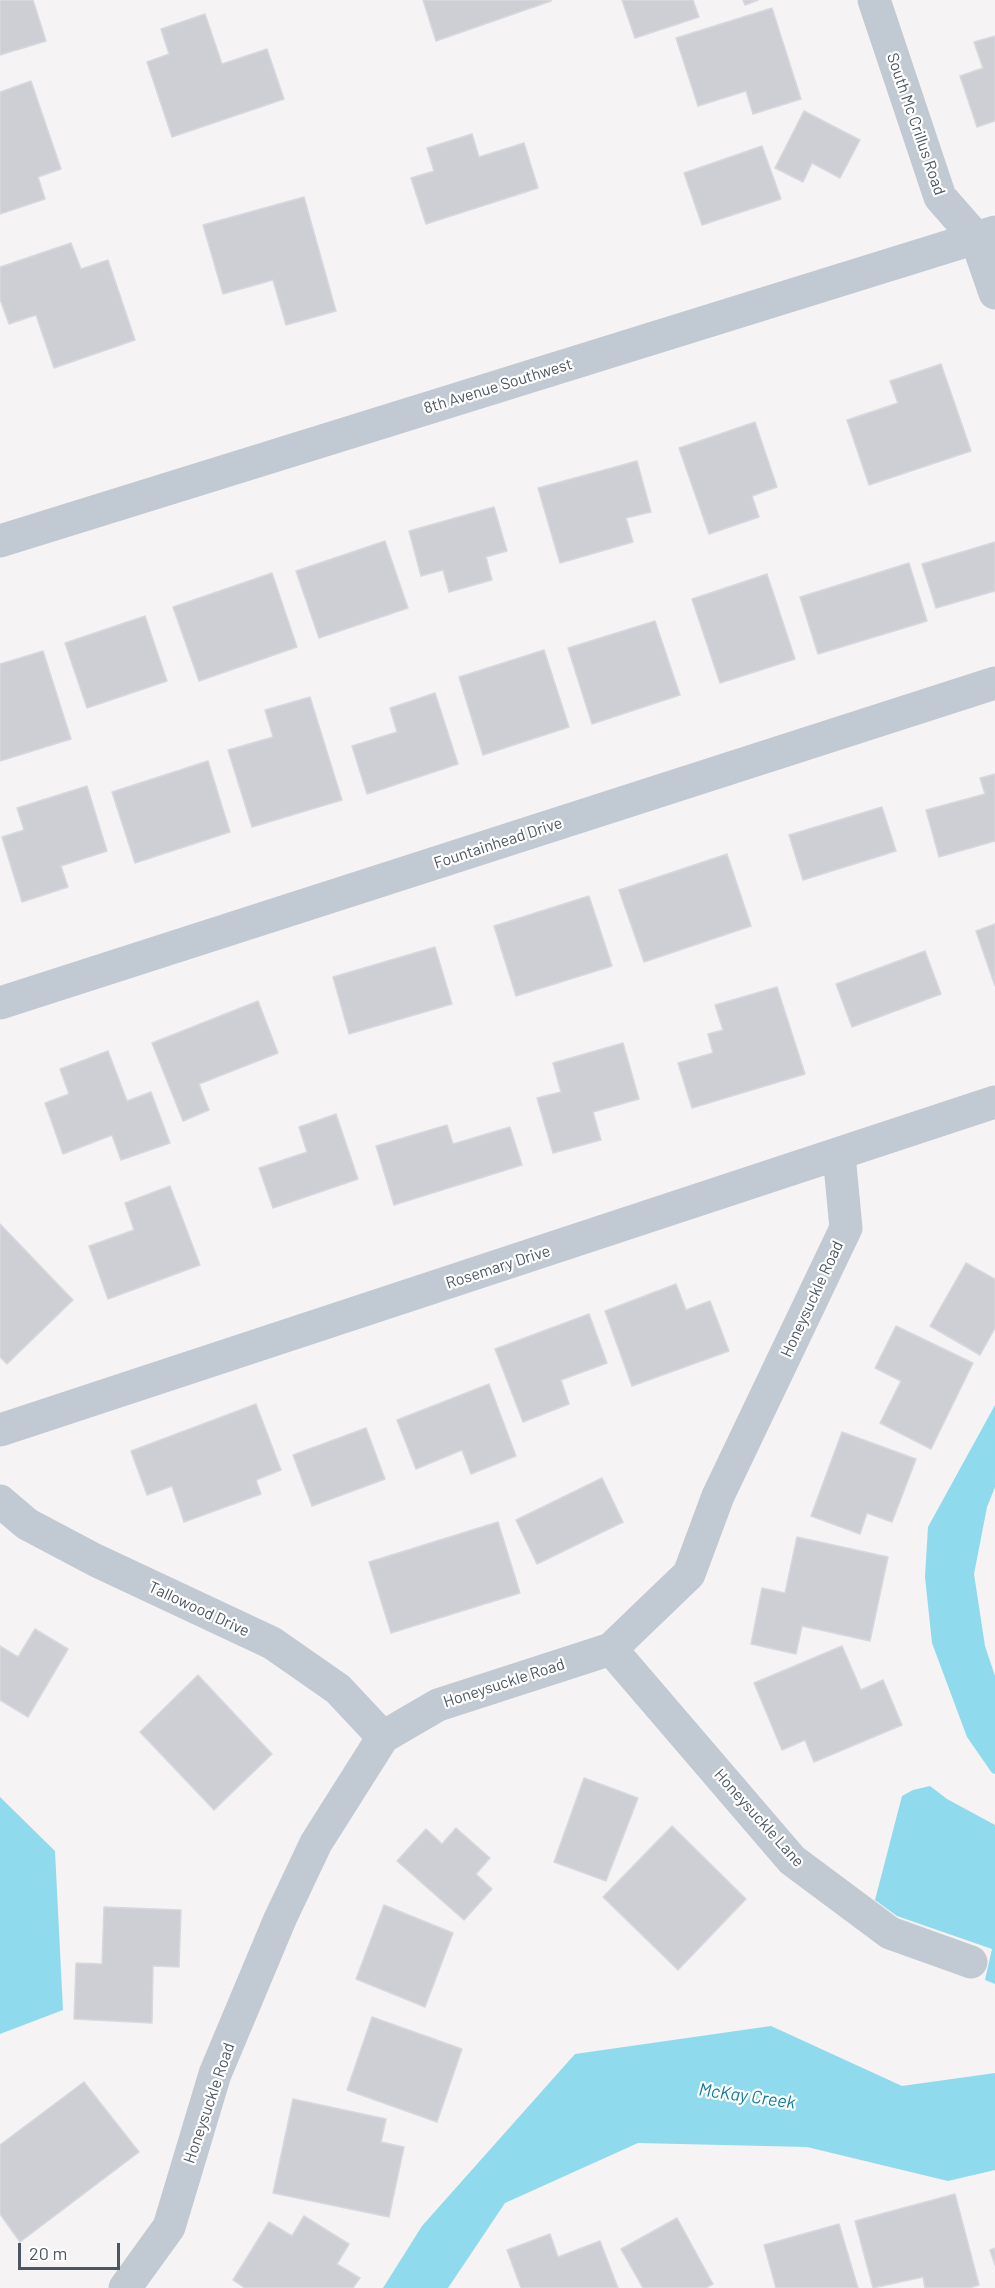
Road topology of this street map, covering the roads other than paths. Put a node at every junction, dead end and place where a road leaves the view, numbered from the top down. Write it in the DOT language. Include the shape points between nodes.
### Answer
graph roads {
  1 [pos="874,0"];
  2 [pos="985,235"];
  3 [pos="995,293"];
  4 [pos="0,541"];
  5 [pos="995,683"];
  6 [pos="0,1004"];
  7 [pos="995,1102"];
  8 [pos="839,1155"];
  9 [pos="0,1430"];
  10 [pos="0,1501"];
  11 [pos="611,1648"];
  12 [pos="383,1737"];
  13 [pos="971,1962"];
  14 [pos="125,2288"];
  1 -- 2 [label="street, South Mc Crillus Road" via="940,197"];
  2 -- 3 [label="street"];
  2 -- 4 [label="street, 8th Avenue Southwest"];
  5 -- 6 [label="street, Fountainhead Drive"];
  7 -- 8 [label="street, Rosemary Drive"];
  8 -- 9 [label="street, Rosemary Drive"];
  8 -- 11 [label="street, Honeysuckle Road" via="846,1228 718,1496 689,1574"];
  10 -- 12 [label="street, Tallowood Drive" via="27,1524 94,1560 272,1643 338,1689"];
  11 -- 12 [label="street, Honeysuckle Road" via="438,1705"];
  11 -- 13 [label="street, Honeysuckle Lane" via="792,1860 890,1933"];
  12 -- 14 [label="street, Honeysuckle Road" via="316,1843 280,1918 215,2074 169,2227"];
}
